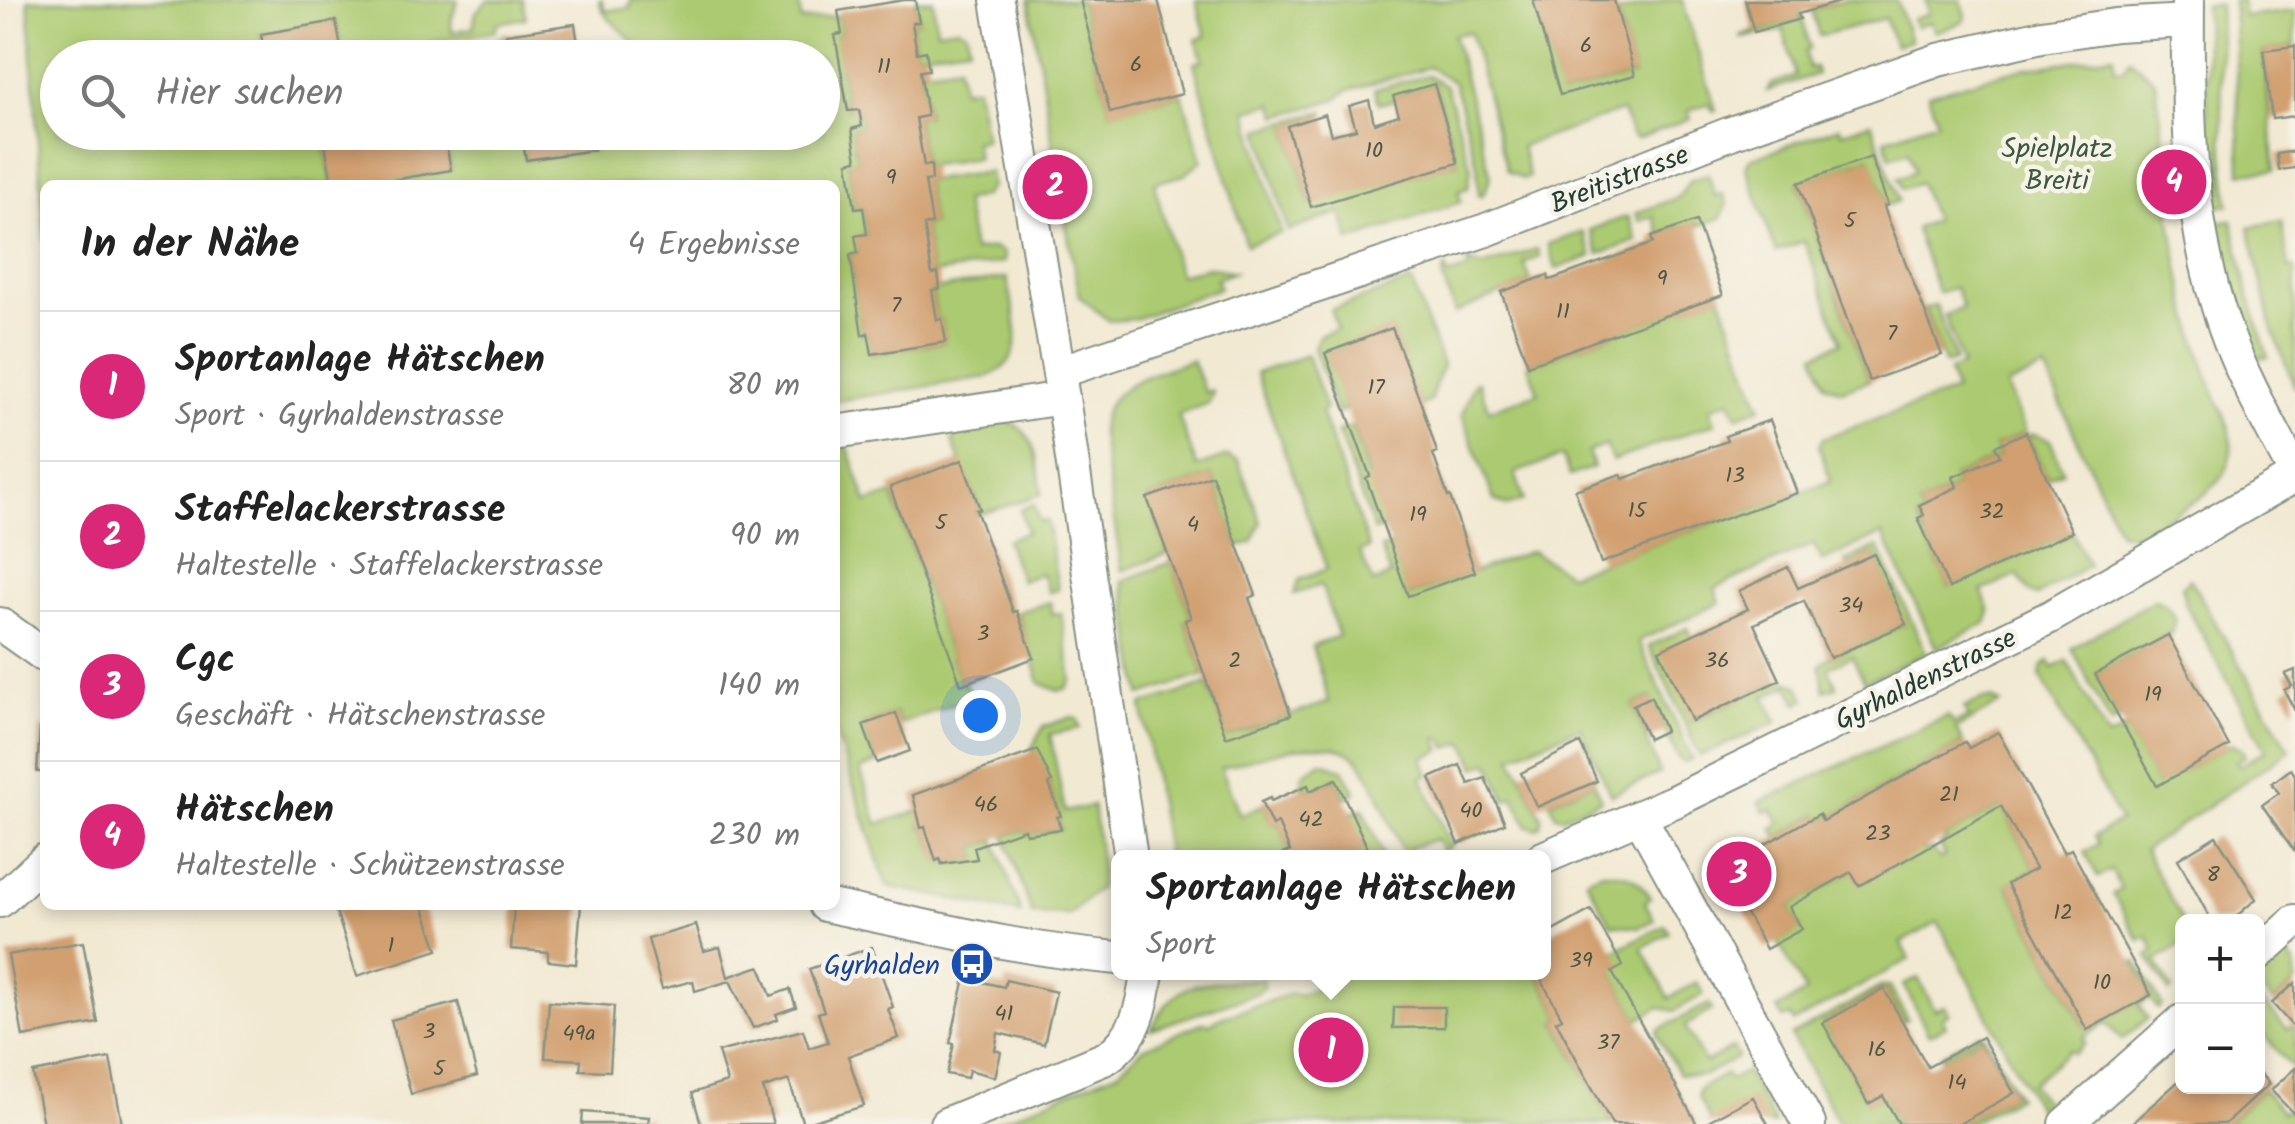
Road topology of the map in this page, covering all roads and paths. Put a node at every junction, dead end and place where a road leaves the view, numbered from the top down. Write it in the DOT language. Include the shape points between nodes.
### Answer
graph roads {
  1 [pos="997,0"];
  2 [pos="2188,10"];
  3 [pos="1061,385"];
  4 [pos="840,431"];
  5 [pos="2295,474"];
  6 [pos="0,624"];
  7 [pos="40,652"];
  8 [pos="1640,817"];
  9 [pos="1130,850"];
  10 [pos="1551,855"];
  11 [pos="40,865"];
  12 [pos="0,901"];
  13 [pos="840,908"];
  14 [pos="2295,921"];
  15 [pos="2265,948"];
  16 [pos="1111,957"];
  17 [pos="1146,980"];
  18 [pos="2175,1027"];
  19 [pos="946,1124"];
  20 [pos="1809,1124"];
  21 [pos="2066,1124"];
  1 -- 3 [label="street"];
  2 -- 3 [label="street, Breitistrasse" via="1938,60"];
  2 -- 5 [label="street" via="2192,158 2212,288 2247,382"];
  3 -- 4 [label="street, Breitistrasse"];
  3 -- 9 [label="street"];
  5 -- 8 [label="street, Gyrhaldenstrasse" via="2075,604"];
  6 -- 7 [label="street"];
  8 -- 10 [label="street, Gyrhaldenstrasse"];
  8 -- 20 [label="street"];
  11 -- 12 [label="street"];
  13 -- 16 [label="street" via="983,940"];
  14 -- 15 [label="street"];
  17 -- 19 [label="street" via="1139,1015 1120,1049"];
  18 -- 21 [label="street"];
}
